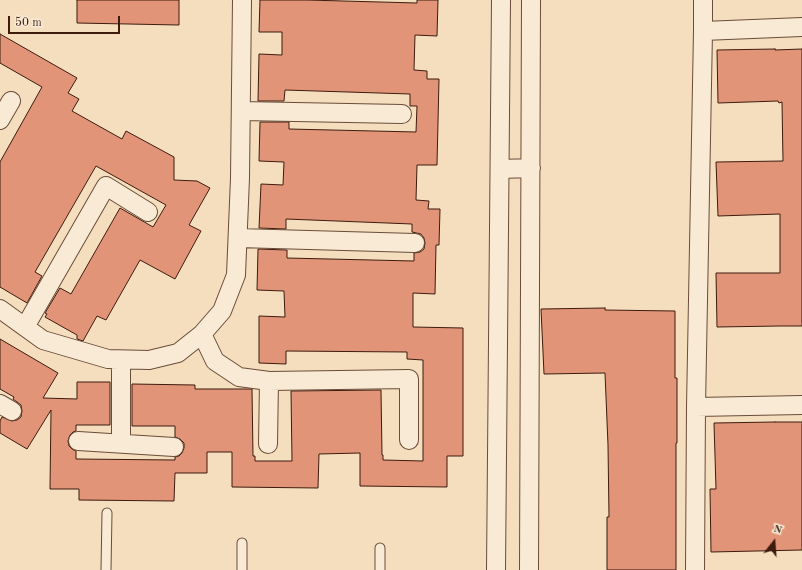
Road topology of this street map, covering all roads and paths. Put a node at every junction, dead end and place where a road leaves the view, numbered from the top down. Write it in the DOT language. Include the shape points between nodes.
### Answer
graph roads {
  1 [pos="242,0"];
  2 [pos="501,0"];
  3 [pos="531,0"];
  4 [pos="703,0"];
  5 [pos="802,27"];
  6 [pos="703,31"];
  7 [pos="11,101"];
  8 [pos="241,111"];
  9 [pos="402,114"];
  10 [pos="0,120"];
  11 [pos="531,168"];
  12 [pos="500,169"];
  13 [pos="148,212"];
  14 [pos="238,238"];
  15 [pos="415,243"];
  16 [pos="2,315"];
  17 [pos="26,327"];
  18 [pos="202,334"];
  19 [pos="121,360"];
  20 [pos="269,380"];
  21 [pos="802,405"];
  22 [pos="696,407"];
  23 [pos="409,440"];
  24 [pos="78,441"];
  25 [pos="120,444"];
  26 [pos="268,444"];
  27 [pos="174,447"];
  28 [pos="107,513"];
  29 [pos="242,543"];
  30 [pos="380,548"];
  31 [pos="106,570"];
  32 [pos="242,570"];
  33 [pos="380,570"];
  34 [pos="496,570"];
  35 [pos="529,570"];
  36 [pos="695,570"];
  1 -- 8 [label="street"];
  2 -- 12 [label="street"];
  3 -- 11 [label="street"];
  4 -- 6 [label="street"];
  5 -- 6 [label="street"];
  6 -- 22 [label="street"];
  7 -- 10 [label="street"];
  8 -- 9 [label="street"];
  8 -- 14 [label="street"];
  11 -- 12 [label="street"];
  11 -- 35 [label="street"];
  12 -- 34 [label="street"];
  13 -- 17 [label="street" via="106,186"];
  14 -- 15 [label="street"];
  14 -- 18 [label="street" via="236,275 222,311"];
  16 -- 17 [label="street"];
  17 -- 19 [label="street" via="43,340 108,359"];
  18 -- 19 [label="street" via="178,353 149,360"];
  18 -- 20 [label="street" via="215,361 239,377"];
  19 -- 25 [label="street"];
  20 -- 23 [label="street" via="408,378"];
  20 -- 26 [label="street"];
  21 -- 22 [label="street"];
  22 -- 36 [label="street"];
  24 -- 25 [label="street"];
  25 -- 27 [label="street"];
  28 -- 31 [label="lane"];
  29 -- 32 [label="lane"];
  30 -- 33 [label="lane"];
}
